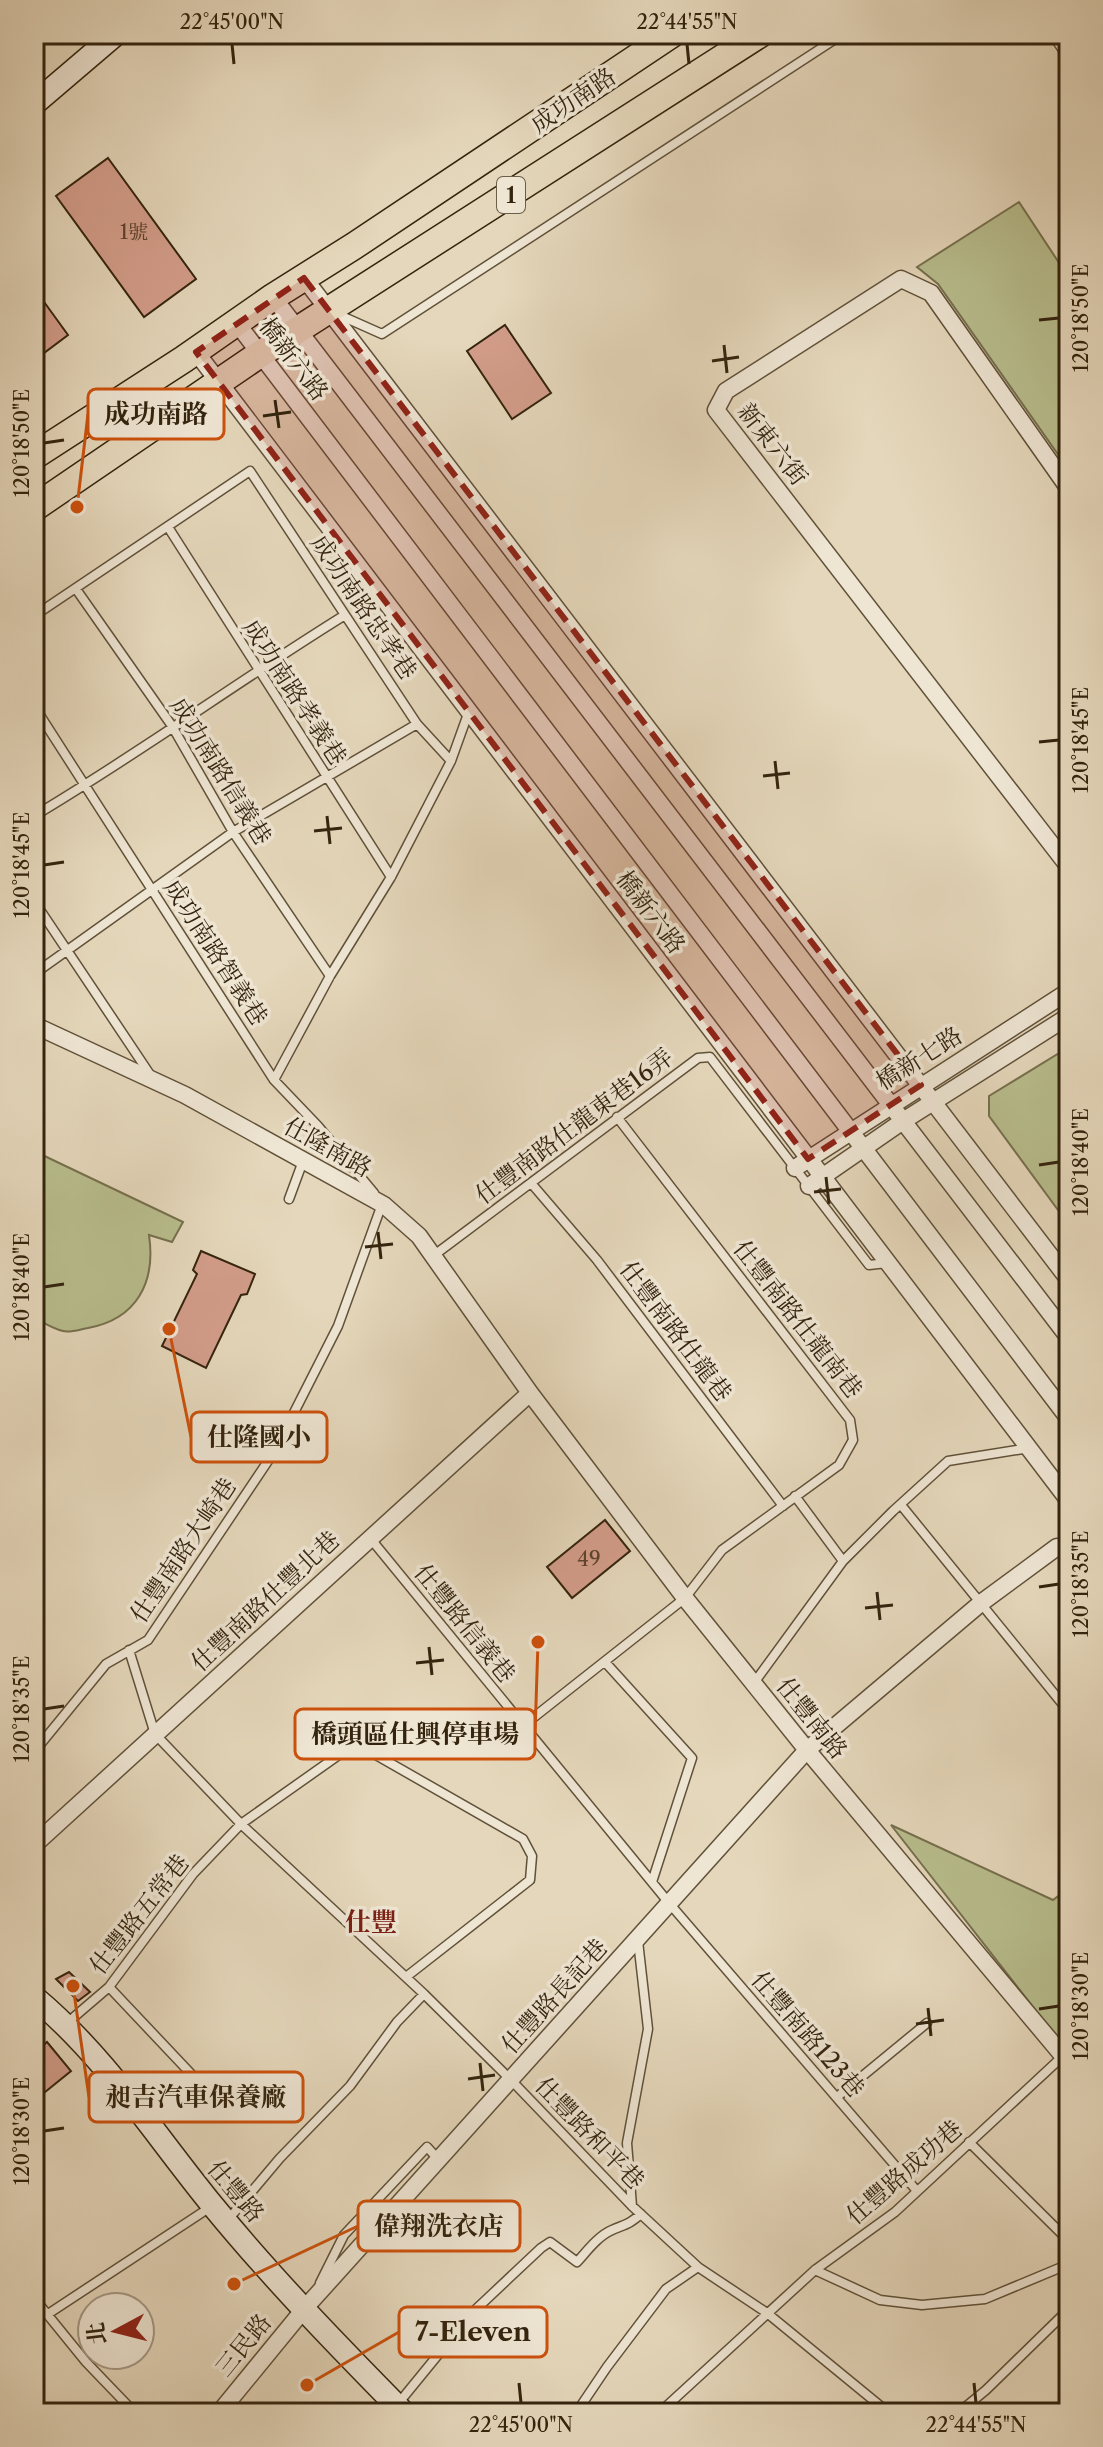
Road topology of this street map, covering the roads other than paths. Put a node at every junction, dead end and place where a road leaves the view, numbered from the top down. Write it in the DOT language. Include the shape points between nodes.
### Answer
graph roads {
  1 [pos="672,34"];
  2 [pos="760,34"];
  3 [pos="843,34"];
  4 [pos="1057,34"];
  5 [pos="111,36"];
  6 [pos="1069,52"];
  7 [pos="34,104"];
  8 [pos="304,278"];
  9 [pos="273,297"];
  10 [pos="329,311"];
  11 [pos="236,322"];
  12 [pos="298,330"];
  13 [pos="196,352"];
  14 [pos="260,354"];
  15 [pos="219,383"];
  16 [pos="34,456"];
  17 [pos="1069,489"];
  18 [pos="34,508"];
  19 [pos="168,527"];
  20 [pos="76,589"];
  21 [pos="345,615"];
  22 [pos="34,616"];
  23 [pos="257,669"];
  24 [pos="34,706"];
  25 [pos="469,711"];
  26 [pos="417,724"];
  27 [pos="172,726"];
  28 [pos="451,761"];
  29 [pos="327,778"];
  30 [pos="84,786"];
  31 [pos="34,816"];
  32 [pos="233,832"];
  33 [pos="1069,867"];
  34 [pos="391,877"];
  35 [pos="152,889"];
  36 [pos="34,901"];
  37 [pos="66,952"];
  38 [pos="34,974"];
  39 [pos="330,976"];
  40 [pos="1069,991"];
  41 [pos="1069,1016"];
  42 [pos="34,1025"];
  43 [pos="154,1080"];
  44 [pos="274,1080"];
  45 [pos="921,1085"];
  46 [pos="933,1102"];
  47 [pos="890,1104"];
  48 [pos="617,1117"];
  49 [pos="903,1121"];
  50 [pos="850,1131"];
  51 [pos="863,1148"];
  52 [pos="304,1161"];
  53 [pos="802,1164"];
  54 [pos="815,1181"];
  55 [pos="531,1183"];
  56 [pos="289,1199"];
  57 [pos="384,1205"];
  58 [pos="432,1257"];
  59 [pos="1069,1280"];
  60 [pos="1069,1338"];
  61 [pos="530,1393"];
  62 [pos="1069,1419"];
  63 [pos="1029,1448"];
  64 [pos="795,1496"];
  65 [pos="1069,1501"];
  66 [pos="901,1505"];
  67 [pos="783,1506"];
  68 [pos="369,1537"];
  69 [pos="1069,1550"];
  70 [pos="843,1561"];
  71 [pos="685,1598"];
  72 [pos="981,1603"];
  73 [pos="129,1650"];
  74 [pos="605,1662"];
  75 [pos="753,1683"];
  76 [pos="1069,1712"];
  77 [pos="524,1725"];
  78 [pos="155,1734"];
  79 [pos="807,1750"];
  80 [pos="34,1752"];
  81 [pos="241,1824"];
  82 [pos="34,1845"];
  83 [pos="652,1882"];
  84 [pos="669,1903"];
  85 [pos="637,1938"];
  86 [pos="406,1977"];
  87 [pos="109,1987"];
  88 [pos="424,1994"];
  89 [pos="34,1997"];
  90 [pos="927,2023"];
  91 [pos="65,2025"];
  92 [pos="1066,2060"];
  93 [pos="511,2080"];
  94 [pos="837,2097"];
  95 [pos="227,2112"];
  96 [pos="969,2142"];
  97 [pos="917,2191"];
  98 [pos="632,2206"];
  99 [pos="220,2213"];
  100 [pos="641,2214"];
  101 [pos="1069,2241"];
  102 [pos="1069,2264"];
  103 [pos="698,2267"];
  104 [pos="815,2270"];
  105 [pos="34,2298"];
  106 [pos="308,2305"];
  107 [pos="1069,2309"];
  108 [pos="767,2313"];
  109 [pos="48,2314"];
  110 [pos="400,2409"];
  111 [pos="135,2413"];
  112 [pos="219,2413"];
  113 [pos="576,2413"];
  114 [pos="659,2413"];
  115 [pos="889,2413"];
  116 [pos="958,2413"];
  1 -- 8 [label="main road, 成功南路 / 1"];
  2 -- 10 [label="main road, 成功南路 / 1"];
  3 -- 10 [label="lane" via="382,334"];
  4 -- 6 [label="street"];
  5 -- 7 [label="street"];
  8 -- 9 [label="main road, 成功南路 / 1"];
  8 -- 10 [label="street"];
  9 -- 11 [label="main road, 成功南路 / 1"];
  9 -- 12 [label="street, 橋新六路"];
  10 -- 12 [label="main road, 成功南路 / 1"];
  10 -- 45 [label="street"];
  11 -- 13 [label="main road, 成功南路 / 1"];
  11 -- 14 [label="street, 橋新六路"];
  12 -- 14 [label="main road, 成功南路 / 1"];
  12 -- 47 [label="street, 橋新六路"];
  13 -- 15 [label="street, 橋新六路"];
  13 -- 16 [label="main road, 成功南路 / 1"];
  14 -- 15 [label="main road, 成功南路 / 1"];
  14 -- 50 [label="street, 橋新六路"];
  15 -- 18 [label="main road, 成功南路 / 1"];
  15 -- 25 [label="street, 橋新六路"];
  17 -- 33 [label="street, 新東六街" via="931,293 901,279 726,391 716,410"];
  19 -- 20 [label="lane"];
  19 -- 21 [label="lane, 成功南路忠孝巷" via="250,471"];
  19 -- 23 [label="lane, 成功南路孝義巷"];
  20 -- 22 [label="lane"];
  20 -- 27 [label="lane, 成功南路信義巷"];
  21 -- 23 [label="lane"];
  21 -- 26 [label="lane, 成功南路忠孝巷"];
  23 -- 27 [label="lane"];
  23 -- 29 [label="lane, 成功南路孝義巷"];
  24 -- 30 [label="lane, 成功南路智義巷"];
  25 -- 28 [label="lane"];
  25 -- 53 [label="street, 橋新六路"];
  26 -- 28 [label="lane, 成功南路忠孝巷"];
  26 -- 29 [label="lane"];
  27 -- 30 [label="lane"];
  27 -- 32 [label="lane, 成功南路信義巷"];
  28 -- 34 [label="lane"];
  29 -- 32 [label="lane"];
  29 -- 34 [label="lane, 成功南路孝義巷"];
  30 -- 31 [label="lane"];
  30 -- 35 [label="lane, 成功南路智義巷"];
  32 -- 35 [label="lane"];
  32 -- 39 [label="lane, 成功南路信義巷"];
  34 -- 39 [label="lane"];
  35 -- 37 [label="lane"];
  35 -- 44 [label="lane, 成功南路智義巷"];
  36 -- 37 [label="lane"];
  37 -- 38 [label="lane"];
  37 -- 43 [label="lane"];
  39 -- 44 [label="lane"];
  40 -- 45 [label="street, 橋新七路"];
  41 -- 46 [label="street, 橋新七路"];
  42 -- 43 [label="street, 仕隆南路"];
  43 -- 52 [label="street, 仕隆南路"];
  44 -- 57 [label="lane, 成功南路智義巷"];
  45 -- 46 [label="street"];
  45 -- 47 [label="street, 橋新七路"];
  46 -- 49 [label="street, 橋新七路"];
  46 -- 59 [label="street"];
  47 -- 49 [label="street, 橋新六路"];
  47 -- 50 [label="street, 橋新七路"];
  48 -- 53 [label="lane, 仕豐南路仕龍東巷16弄" via="698,1058 710,1057"];
  48 -- 55 [label="lane, 仕豐南路仕龍東巷16弄"];
  48 -- 64 [label="lane, 仕豐南路仕龍南巷" via="850,1420 853,1440 839,1465"];
  49 -- 51 [label="street, 橋新七路"];
  49 -- 60 [label="street, 橋新六路"];
  50 -- 51 [label="street, 橋新六路"];
  50 -- 53 [label="street, 橋新七路"];
  51 -- 54 [label="street, 橋新七路"];
  51 -- 62 [label="street, 橋新六路"];
  52 -- 56 [label="lane"];
  52 -- 57 [label="street, 仕隆南路"];
  53 -- 54 [label="street, 橋新六路"];
  54 -- 63 [label="street, 橋新六路" via="888,1263"];
  55 -- 58 [label="lane, 仕豐南路仕龍東巷16弄"];
  55 -- 67 [label="lane, 仕豐南路仕龍巷" via="597,1260"];
  57 -- 58 [label="street, 仕隆南路" via="419,1236"];
  57 -- 73 [label="lane, 仕豐南路大崎巷" via="338,1326 274,1452 148,1640"];
  58 -- 61 [label="street, 仕隆南路"];
  61 -- 68 [label="street, 仕豐南路仕豐北巷"];
  61 -- 71 [label="street, 仕豐南路"];
  63 -- 65 [label="street, 橋新六路"];
  63 -- 66 [label="lane" via="948,1461"];
  64 -- 67 [label="lane"];
  64 -- 70 [label="lane"];
  66 -- 70 [label="lane"];
  66 -- 72 [label="lane"];
  67 -- 71 [label="lane" via="722,1550"];
  68 -- 77 [label="lane, 仕豐路信義巷"];
  68 -- 78 [label="street, 仕豐南路仕豐北巷"];
  69 -- 72 [label="street, 仕豐路長記巷" via="1057,1547"];
  70 -- 75 [label="lane"];
  71 -- 74 [label="lane"];
  71 -- 75 [label="street, 仕豐南路"];
  72 -- 76 [label="lane"];
  72 -- 79 [label="street, 仕豐路長記巷"];
  73 -- 78 [label="lane"];
  73 -- 80 [label="lane, 仕豐南路大崎巷" via="106,1664"];
  74 -- 77 [label="lane"];
  74 -- 83 [label="lane" via="692,1758"];
  75 -- 79 [label="street, 仕豐南路"];
  77 -- 83 [label="lane, 仕豐路信義巷"];
  78 -- 81 [label="lane"];
  78 -- 82 [label="street, 仕豐南路仕豐北巷"];
  79 -- 84 [label="street, 仕豐路長記巷"];
  79 -- 92 [label="street, 仕豐南路"];
  81 -- 86 [label="lane"];
  81 -- 86 [label="lane" via="343,1752 369,1751 523,1839 532,1856 530,1880"];
  81 -- 87 [label="lane, 仕豐路五常巷" via="193,1874"];
  83 -- 84 [label="lane, 仕豐路信義巷"];
  84 -- 85 [label="street, 仕豐路長記巷"];
  84 -- 94 [label="lane, 仕豐南路123巷"];
  85 -- 93 [label="street, 仕豐路長記巷"];
  85 -- 98 [label="lane" via="648,2029 627,2143"];
  86 -- 88 [label="lane"];
  87 -- 91 [label="lane, 仕豐路五常巷"];
  87 -- 95 [label="lane"];
  88 -- 93 [label="lane"];
  88 -- 99 [label="lane" via="350,2086"];
  89 -- 91 [label="street, 仕豐路"];
  90 -- 94 [label="lane"];
  91 -- 99 [label="street, 仕豐路"];
  92 -- 96 [label="lane, 仕豐路成功巷"];
  93 -- 98 [label="lane, 仕豐路和平巷"];
  93 -- 106 [label="street, 仕豐路長記巷"];
  94 -- 97 [label="lane, 仕豐南路123巷"];
  96 -- 97 [label="lane, 仕豐路成功巷"];
  96 -- 101 [label="lane"];
  97 -- 104 [label="lane, 仕豐路成功巷"];
  98 -- 100 [label="lane, 仕豐路和平巷"];
  99 -- 106 [label="street, 仕豐路"];
  99 -- 109 [label="lane"];
  100 -- 103 [label="lane, 仕豐路和平巷"];
  100 -- 110 [label="lane, 仕豐路和平巷" via="597,2240 577,2262 550,2242 541,2248 473,2312"];
  102 -- 104 [label="lane" via="985,2299 922,2305 880,2300"];
  103 -- 108 [label="lane"];
  103 -- 113 [label="lane" via="666,2289"];
  104 -- 108 [label="lane, 仕豐路成功巷"];
  105 -- 109 [label="lane"];
  106 -- 110 [label="street, 仕豐路"];
  106 -- 112 [label="street, 三民路"];
  107 -- 116 [label="lane"];
  108 -- 114 [label="lane, 仕豐路成功巷"];
  108 -- 115 [label="lane"];
  109 -- 111 [label="lane"];
}
